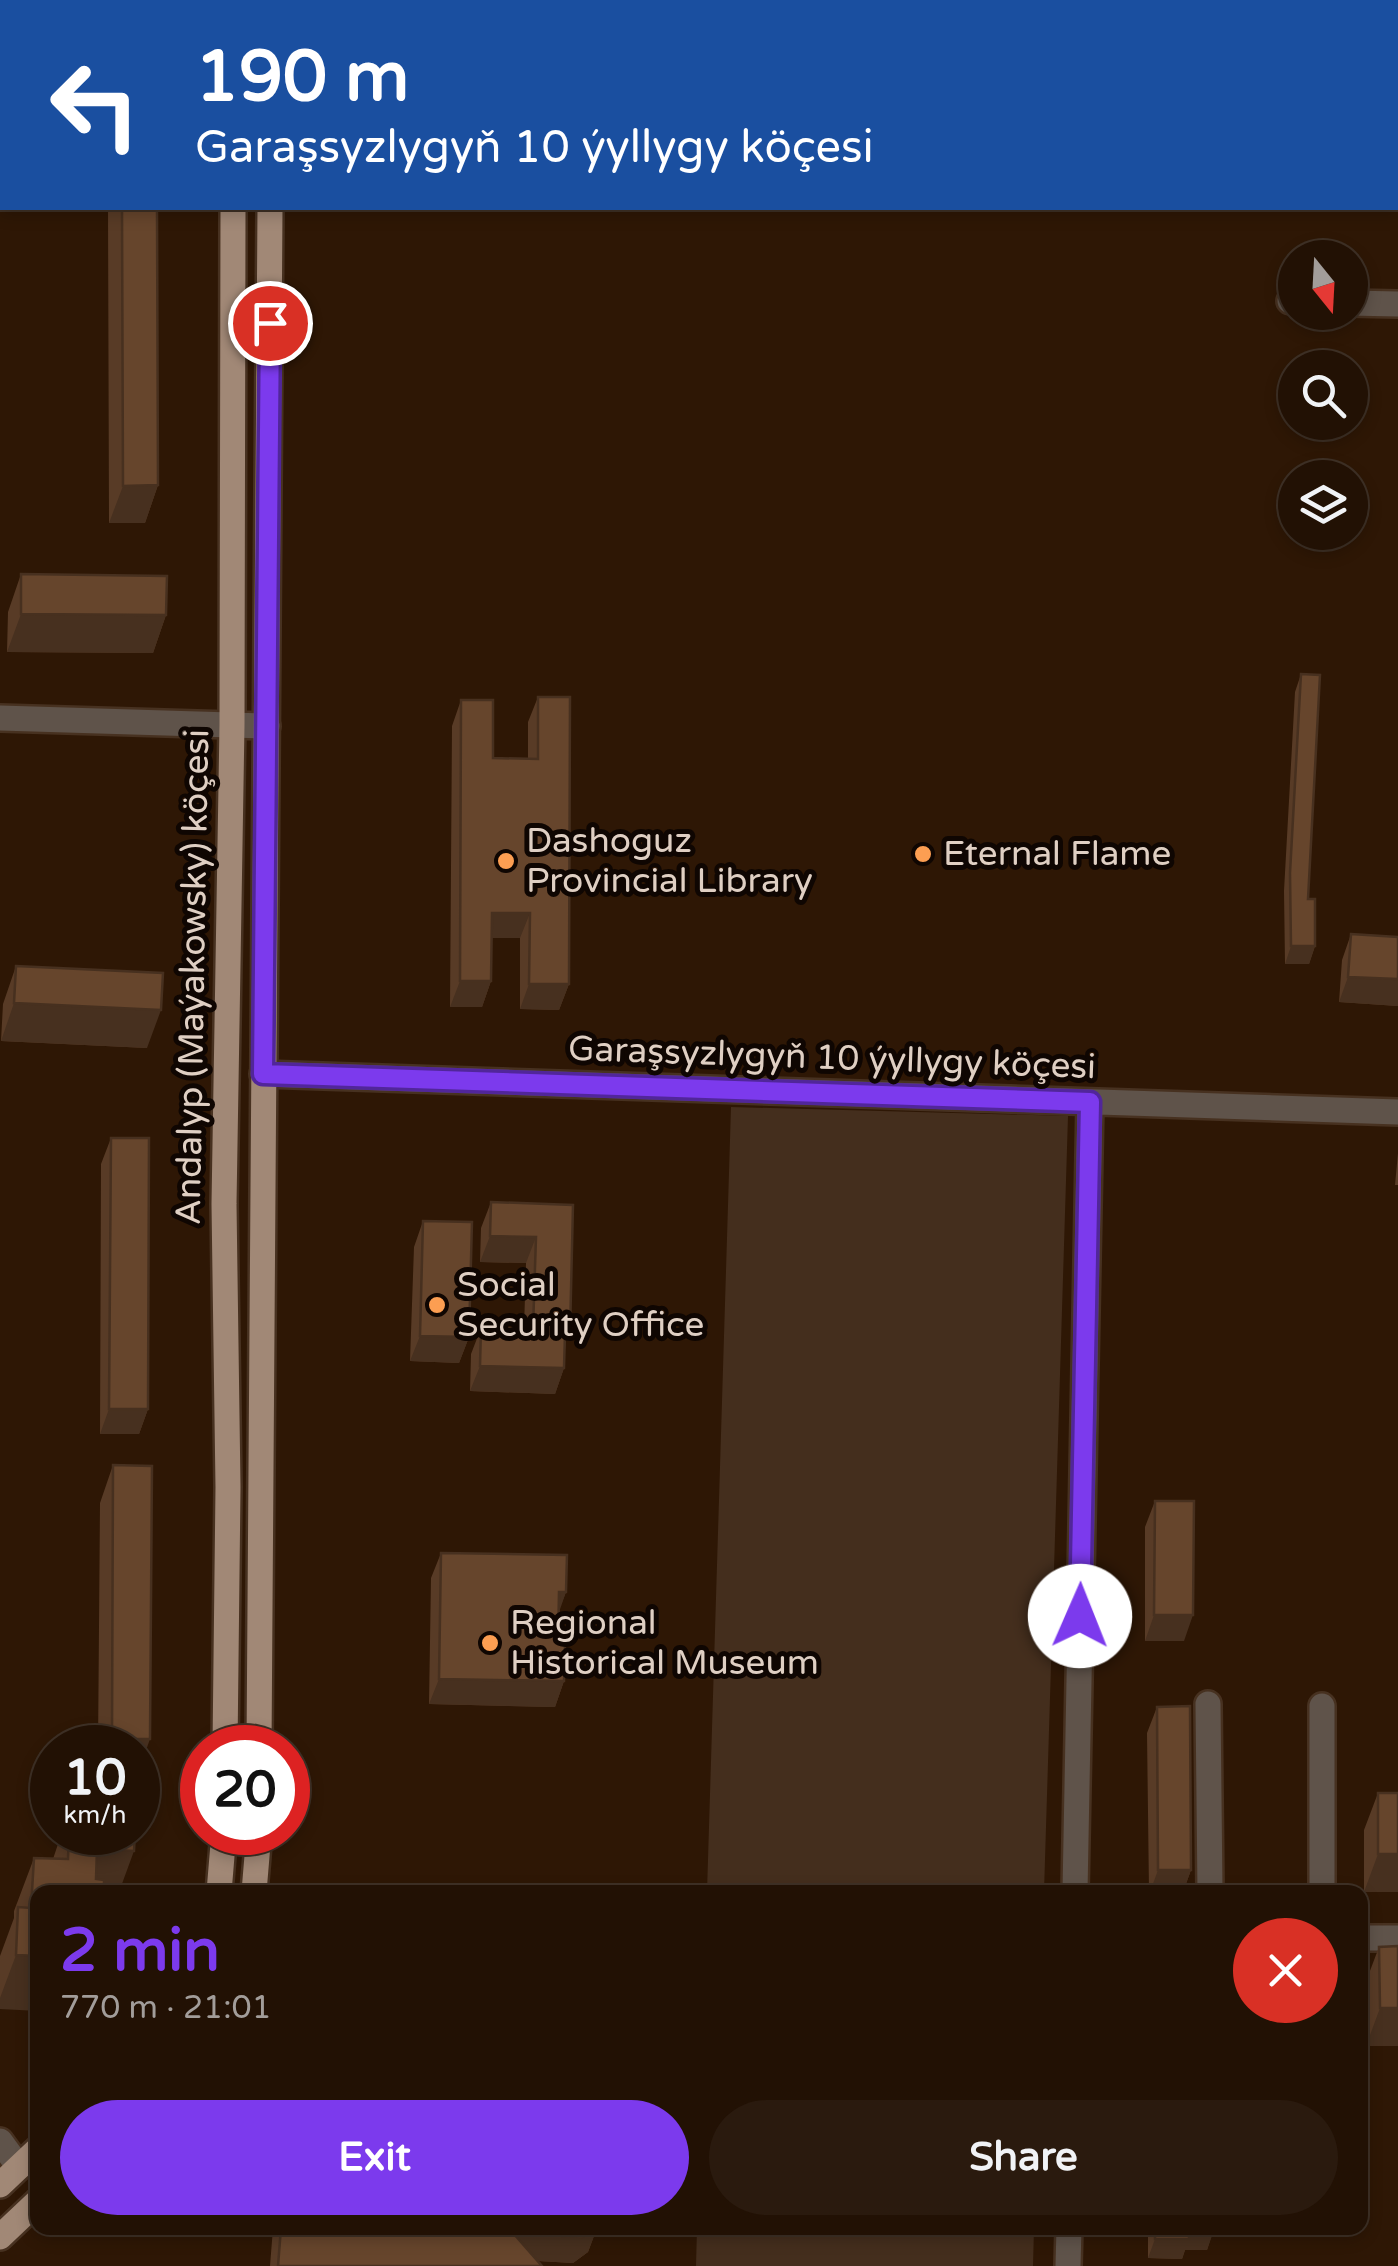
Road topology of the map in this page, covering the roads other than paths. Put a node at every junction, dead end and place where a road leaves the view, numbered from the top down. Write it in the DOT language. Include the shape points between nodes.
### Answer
graph roads {
  1 [pos="233,210"];
  2 [pos="270,210"];
  3 [pos="1368,303"];
  4 [pos="1398,304"];
  5 [pos="0,718"];
  6 [pos="232,725"];
  7 [pos="267,726"];
  8 [pos="263,1074"];
  9 [pos="1090,1102"];
  10 [pos="1398,1112"];
  11 [pos="1208,1704"];
  12 [pos="1322,1706"];
  13 [pos="225,1725"];
  14 [pos="260,1725"];
  15 [pos="222,1855"];
  16 [pos="257,1855"];
  17 [pos="220,1885"];
  18 [pos="255,1885"];
  19 [pos="1075,1885"];
  20 [pos="1210,1885"];
  21 [pos="1322,1885"];
  22 [pos="1368,1938"];
  23 [pos="1398,1938"];
  24 [pos="0,2141"];
  25 [pos="19,2167"];
  26 [pos="30,2209"];
  27 [pos="1069,2235"];
  28 [pos="0,2237"];
  29 [pos="1068,2266"];
  1 -- 6 [label="main road, Andalyp (Maýakowsky) köçesi"];
  2 -- 7 [label="main road, Andalyp (Maýakowsky) köçesi"];
  3 -- 4 [label="street"];
  5 -- 6 [label="street"];
  6 -- 7 [label="street"];
  6 -- 13 [label="main road, Andalyp (Maýakowsky) köçesi"];
  7 -- 8 [label="main road, Andalyp (Maýakowsky) köçesi"];
  8 -- 9 [label="street, Garaşsyzlygyň 10 ýyllygy köçesi"];
  8 -- 14 [label="main road, Andalyp (Maýakowsky) köçesi"];
  9 -- 10 [label="street, Garaşsyzlygyň 10 ýyllygy köçesi"];
  9 -- 19 [label="street"];
  11 -- 20 [label="street"];
  12 -- 21 [label="street"];
  15 -- 17 [label="main road"];
  16 -- 18 [label="main road"];
  22 -- 23 [label="street"];
  24 -- 25 [label="street"];
  26 -- 28 [label="main road"];
  27 -- 29 [label="street"];
}
